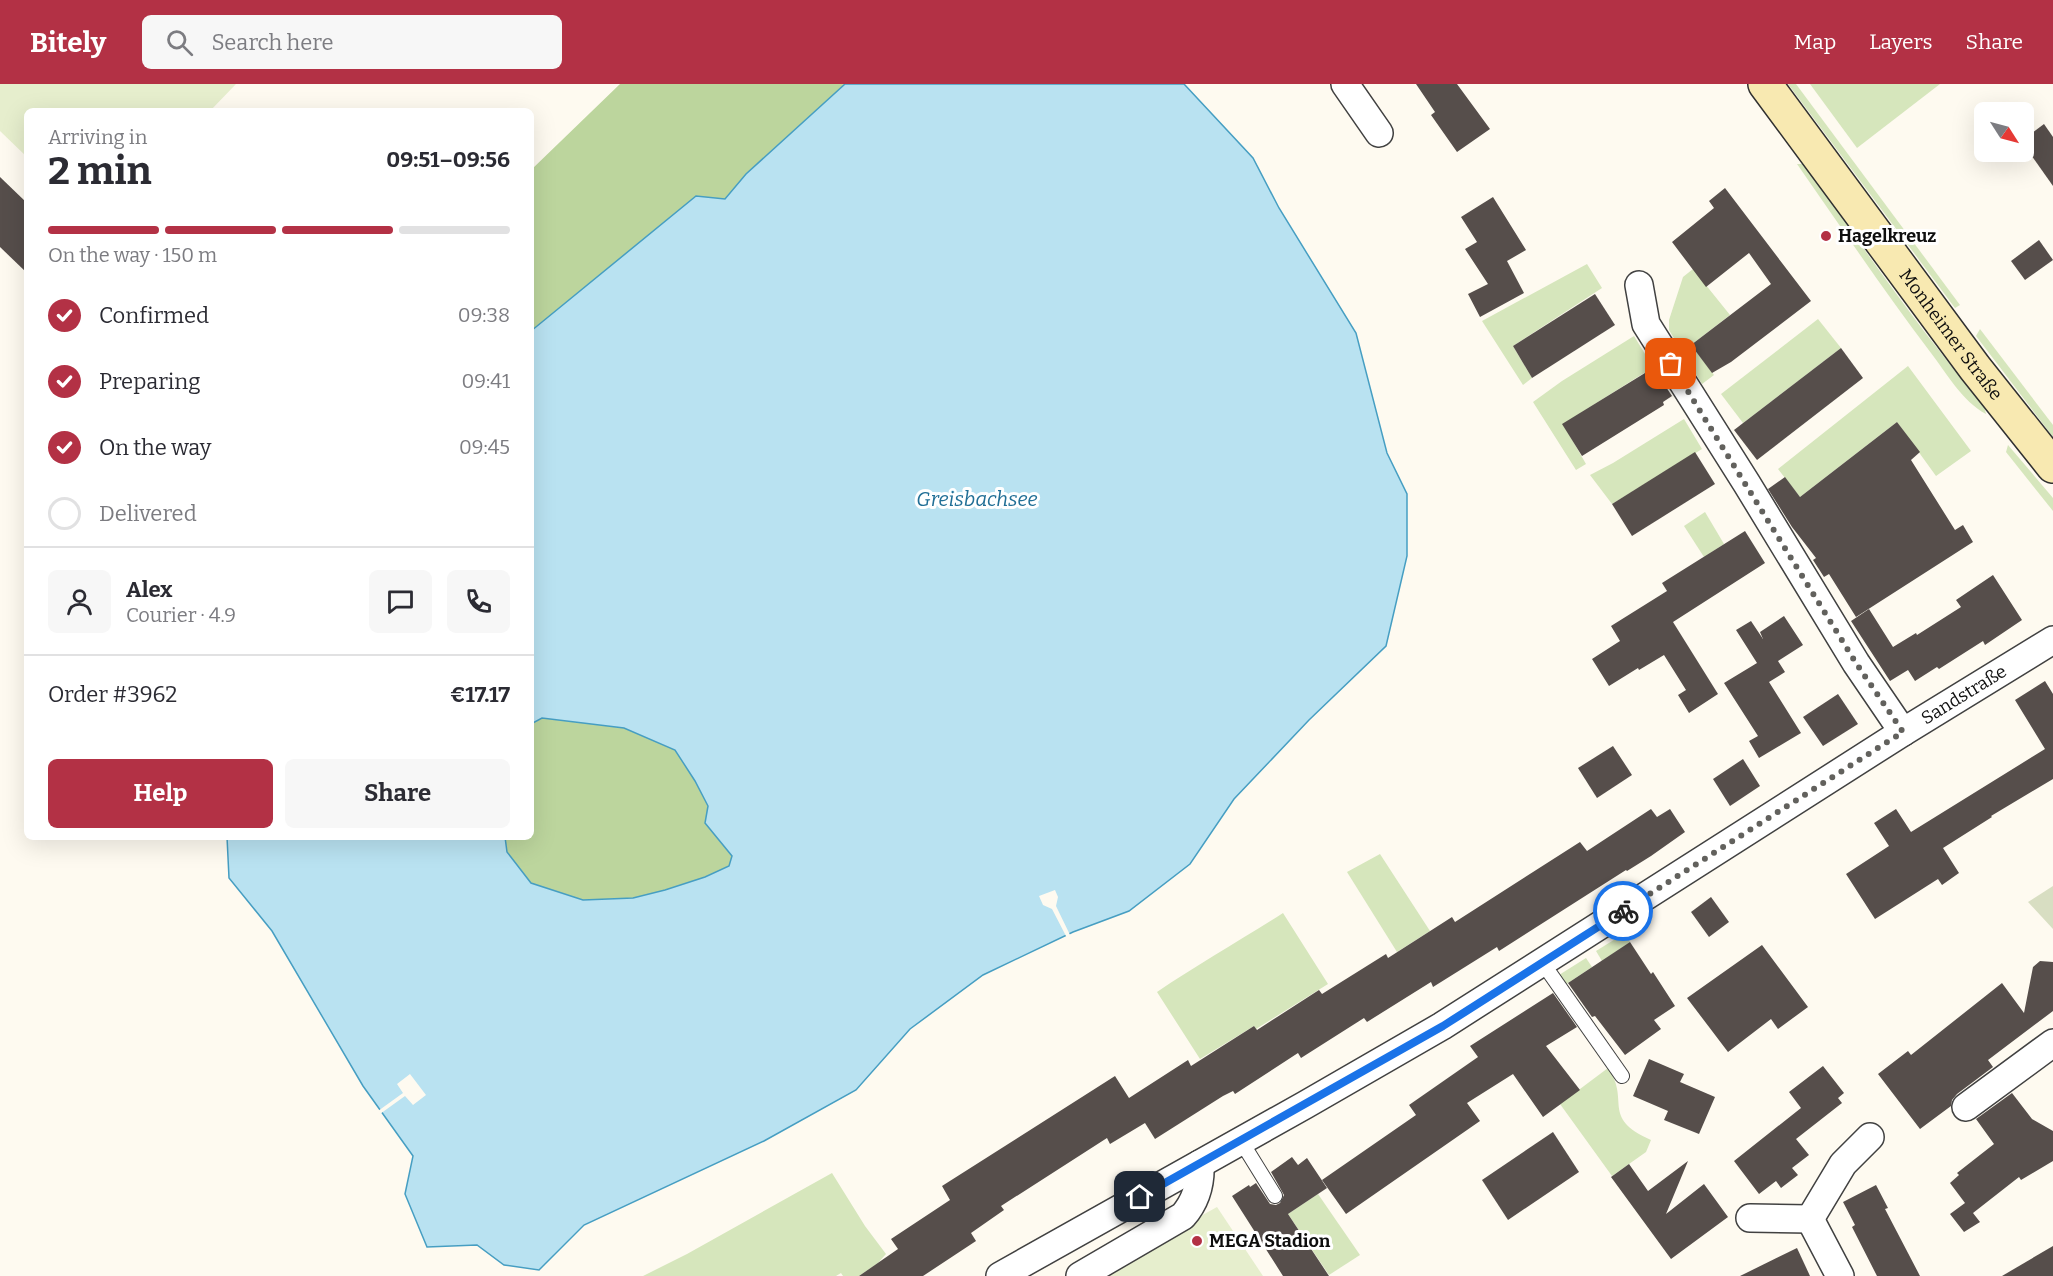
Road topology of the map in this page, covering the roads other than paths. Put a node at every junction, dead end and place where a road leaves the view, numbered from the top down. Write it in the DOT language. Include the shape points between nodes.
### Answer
graph roads {
  1 [pos="1345,84"];
  2 [pos="1766,84"];
  3 [pos="1379,133"];
  4 [pos="1639,285"];
  5 [pos="2053,466"];
  6 [pos="2053,640"];
  7 [pos="1903,732"];
  8 [pos="1542,962"];
  9 [pos="2053,1043"];
  10 [pos="1622,1076"];
  11 [pos="1966,1107"];
  12 [pos="1870,1137"];
  13 [pos="1241,1141"];
  14 [pos="1200,1164"];
  15 [pos="1275,1196"];
  16 [pos="1750,1218"];
  17 [pos="1810,1219"];
  18 [pos="1000,1276"];
  19 [pos="1080,1276"];
  20 [pos="1840,1276"];
  1 -- 3 [label="street"];
  2 -- 5 [label="street, Monheimer Straße" via="1975,368"];
  4 -- 7 [label="street" via="1646,324"];
  6 -- 7 [label="street, Sandstraße"];
  7 -- 8 [label="street, Sandstraße"];
  8 -- 10 [label="lane"];
  8 -- 13 [label="street, Sandstraße" via="1443,1026"];
  9 -- 11 [label="street"];
  12 -- 17 [label="street" via="1843,1164"];
  13 -- 14 [label="street, Sandstraße"];
  13 -- 15 [label="lane"];
  14 -- 18 [label="street, Sandstraße"];
  14 -- 19 [label="street" via="1196,1197 1183,1216"];
  16 -- 17 [label="street"];
  17 -- 20 [label="street"];
}
